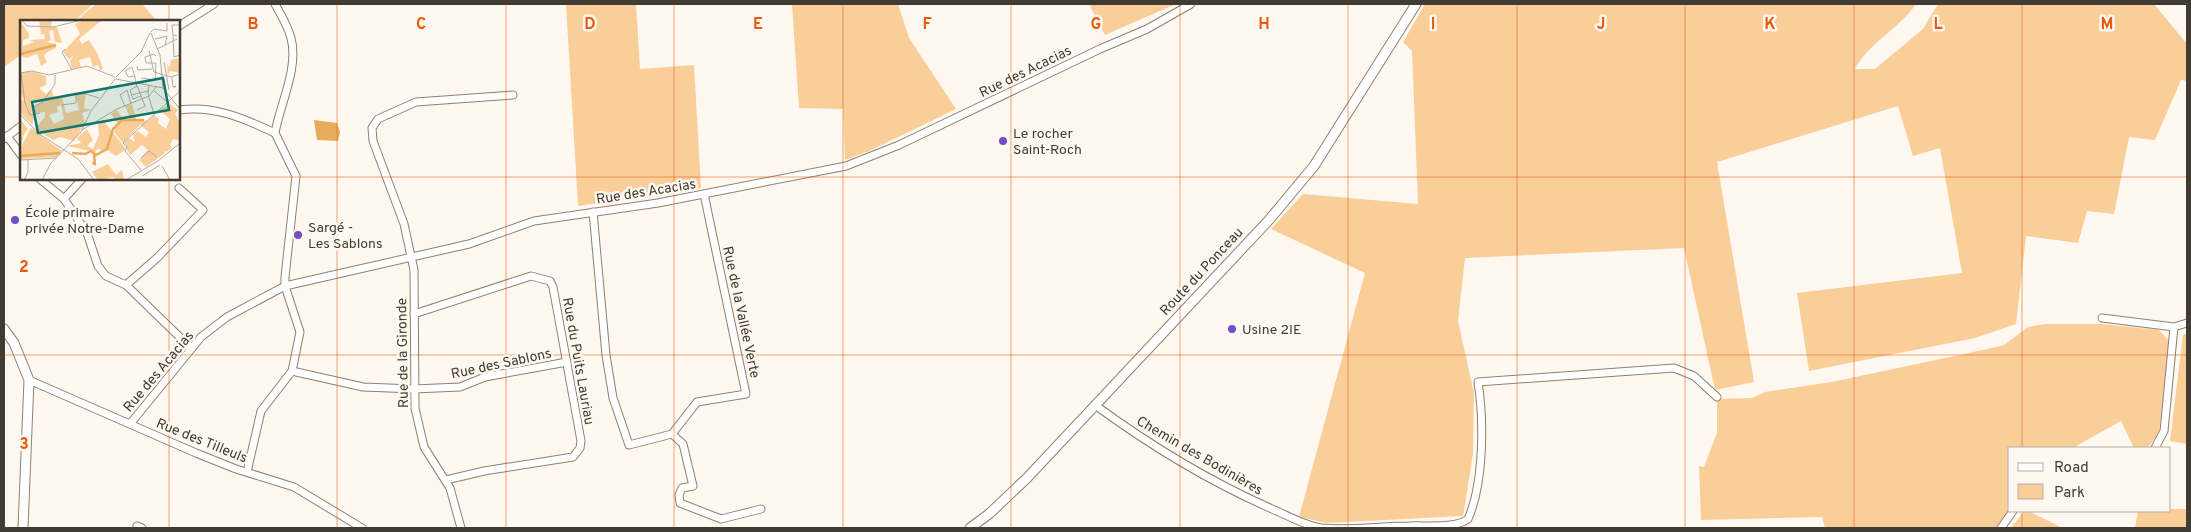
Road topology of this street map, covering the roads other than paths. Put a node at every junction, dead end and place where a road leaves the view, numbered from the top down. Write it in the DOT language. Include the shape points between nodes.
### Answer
graph roads {
  1 [pos="214,4"];
  2 [pos="275,4"];
  3 [pos="1191,4"];
  4 [pos="1416,4"];
  5 [pos="180,25"];
  6 [pos="514,95"];
  7 [pos="180,110"];
  8 [pos="20,127"];
  9 [pos="275,133"];
  10 [pos="5,138"];
  11 [pos="20,154"];
  12 [pos="41,180"];
  13 [pos="81,180"];
  14 [pos="179,188"];
  15 [pos="704,194"];
  16 [pos="64,199"];
  17 [pos="593,212"];
  18 [pos="412,258"];
  19 [pos="126,285"];
  20 [pos="285,286"];
  21 [pos="414,314"];
  22 [pos="2102,318"];
  23 [pos="2187,322"];
  24 [pos="2174,327"];
  25 [pos="4,329"];
  26 [pos="191,348"];
  27 [pos="567,362"];
  28 [pos="292,371"];
  29 [pos="29,380"];
  30 [pos="414,389"];
  31 [pos="1717,397"];
  32 [pos="1095,405"];
  33 [pos="130,424"];
  34 [pos="672,434"];
  35 [pos="2156,447"];
  36 [pos="247,472"];
  37 [pos="446,480"];
  38 [pos="761,510"];
  39 [pos="2012,512"];
  40 [pos="23,528"];
  41 [pos="137,528"];
  42 [pos="142,528"];
  43 [pos="362,528"];
  44 [pos="461,528"];
  45 [pos="970,528"];
  46 [pos="2001,528"];
  1 -- 5 [label="street"];
  2 -- 9 [label="street" via="287,27 293,49"];
  3 -- 15 [label="street, Rue des Acacias" via="1147,29 872,157 799,177"];
  4 -- 32 [label="street, Route du Ponceau" via="1314,166 1269,220"];
  6 -- 18 [label="street, Rue de la Gironde" via="416,102 378,118 372,128 373,141 404,224"];
  7 -- 9 [label="street" via="221,111"];
  8 -- 10 [label="street"];
  9 -- 20 [label="street" via="296,176"];
  10 -- 11 [label="street"];
  12 -- 16 [label="street"];
  13 -- 16 [label="street"];
  14 -- 19 [label="street" via="203,210"];
  15 -- 17 [label="street, Rue des Acacias" via="658,204"];
  15 -- 34 [label="street, Rue de la Vallée Verte" via="746,394 697,402"];
  16 -- 19 [label="street" via="87,233 98,266 106,276"];
  17 -- 18 [label="street, Rue des Acacias" via="534,220 469,244"];
  17 -- 34 [label="street" via="606,355 613,398 629,445"];
  18 -- 20 [label="street, Rue des Acacias"];
  18 -- 21 [label="street, Rue de la Gironde"];
  19 -- 26 [label="street"];
  20 -- 26 [label="street, Rue des Acacias" via="227,317"];
  20 -- 28 [label="street" via="300,332"];
  21 -- 27 [label="street, Rue du Puits Lauriau" via="531,276 543,277 550,280 553,287"];
  21 -- 30 [label="street, Rue de la Gironde"];
  22 -- 24 [label="street"];
  23 -- 24 [label="street"];
  24 -- 35 [label="street" via="2164,431"];
  25 -- 29 [label="street" via="14,343"];
  26 -- 33 [label="street, Rue des Acacias"];
  27 -- 30 [label="street, Rue des Sablons" via="484,377 460,387"];
  27 -- 37 [label="street, Rue du Puits Lauriau" via="581,441 577,454"];
  28 -- 30 [label="street, Rue des Sablons" via="363,387"];
  28 -- 36 [label="street" via="261,412"];
  29 -- 33 [label="street, Rue des Tilleuls"];
  29 -- 40 [label="street"];
  30 -- 37 [label="street, Rue de la Gironde" via="420,436"];
  31 -- 32 [label="street, Chemin des Bodinières" via="1694,376 1674,368 1478,382 1483,414 1481,454 1468,519 1464,523 1344,528 1321,528 1303,523 1229,489"];
  32 -- 45 [label="street, Route du Ponceau" via="1027,478 990,514"];
  33 -- 36 [label="street, Rue des Tilleuls"];
  34 -- 38 [label="street" via="683,444 693,486 682,488 678,495 680,503 721,519"];
  36 -- 43 [label="street, Rue des Tilleuls" via="294,487"];
  37 -- 44 [label="street, Rue de la Gironde"];
  39 -- 46 [label="street"];
  41 -- 42 [label="street"];
}
